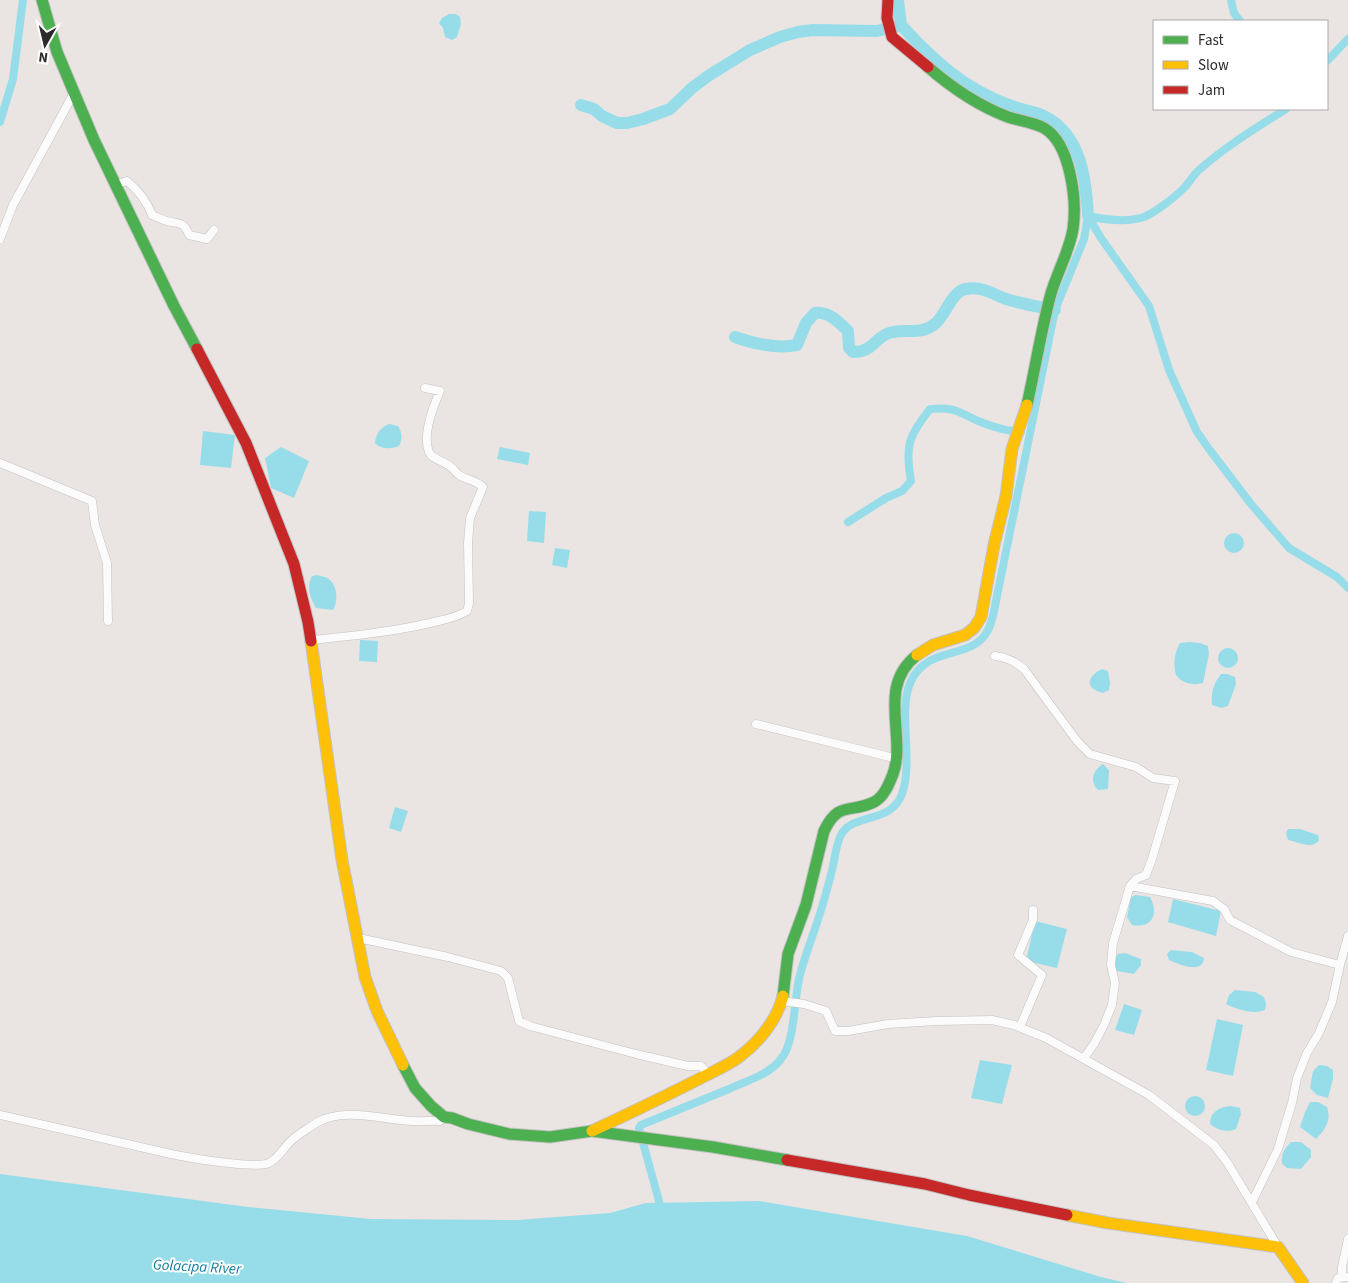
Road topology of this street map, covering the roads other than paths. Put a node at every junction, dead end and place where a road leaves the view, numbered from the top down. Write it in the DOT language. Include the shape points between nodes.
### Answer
graph roads {
  1 [pos="42,0"];
  2 [pos="888,0"];
  3 [pos="74,93"];
  4 [pos="116,184"];
  5 [pos="214,230"];
  6 [pos="0,240"];
  7 [pos="425,388"];
  8 [pos="0,463"];
  9 [pos="108,621"];
  10 [pos="311,640"];
  11 [pos="995,656"];
  12 [pos="756,724"];
  13 [pos="898,759"];
  14 [pos="1130,886"];
  15 [pos="1033,910"];
  16 [pos="1348,936"];
  17 [pos="358,938"];
  18 [pos="1340,965"];
  19 [pos="782,1001"];
  20 [pos="1020,1027"];
  21 [pos="1084,1058"];
  22 [pos="708,1074"];
  23 [pos="0,1115"];
  24 [pos="444,1118"];
  25 [pos="592,1131"];
  26 [pos="1252,1202"];
  27 [pos="1348,1239"];
  28 [pos="1278,1247"];
  29 [pos="1345,1277"];
  30 [pos="1303,1283"];
  31 [pos="1336,1283"];
  1 -- 3 [label="street" via="57,52"];
  2 -- 13 [label="street" via="887,18 892,37 952,87 1009,117 1044,128 1054,136 1062,147 1069,169 1074,200 1068,247 1050,296 1026,411 1012,449 1006,496 981,617 968,634 928,646 904,669 893,704"];
  3 -- 4 [label="street"];
  3 -- 6 [label="street" via="13,205"];
  4 -- 5 [label="street" via="127,182 148,204 152,215 177,222 186,227 189,234 207,239"];
  4 -- 10 [label="street" via="174,306 246,443 294,564"];
  7 -- 10 [label="street" via="440,391 431,411 428,452 459,475 483,487 470,518 470,603 467,611 416,626"];
  8 -- 9 [label="street" via="92,501 95,525 107,563"];
  10 -- 17 [label="street" via="342,860"];
  11 -- 14 [label="street" via="1004,657 1024,669 1090,754 1136,767 1153,778 1174,781 1146,875"];
  12 -- 13 [label="street"];
  13 -- 19 [label="street" via="884,792 873,803 834,813 824,831 806,906 787,955"];
  14 -- 18 [label="street" via="1213,902 1224,909 1230,920 1291,952"];
  14 -- 21 [label="street" via="1113,943 1115,983 1112,1005 1098,1038"];
  15 -- 20 [label="street" via="1033,920 1018,955 1042,975"];
  16 -- 18 [label="street"];
  17 -- 22 [label="street" via="502,971 508,978 519,1021 636,1054 701,1066"];
  17 -- 24 [label="street" via="365,977 377,1011 415,1088"];
  18 -- 26 [label="street" via="1332,1002 1297,1078 1278,1149"];
  19 -- 20 [label="street" via="826,1011 835,1031 936,1021 992,1020"];
  19 -- 22 [label="street" via="767,1028 740,1057"];
  20 -- 21 [label="street"];
  21 -- 26 [label="street" via="1149,1095 1214,1145"];
  22 -- 25 [label="street"];
  23 -- 24 [label="street" via="171,1154 255,1164 270,1163 292,1140 330,1117 350,1115 415,1121 440,1121"];
  24 -- 25 [label="street" via="532,1137"];
  25 -- 28 [label="street" via="722,1148 925,1184 1108,1223"];
  26 -- 28 [label="street"];
  27 -- 29 [label="street" via="1342,1267"];
  28 -- 30 [label="street"];
  29 -- 31 [label="street" via="1338,1278"];
}
